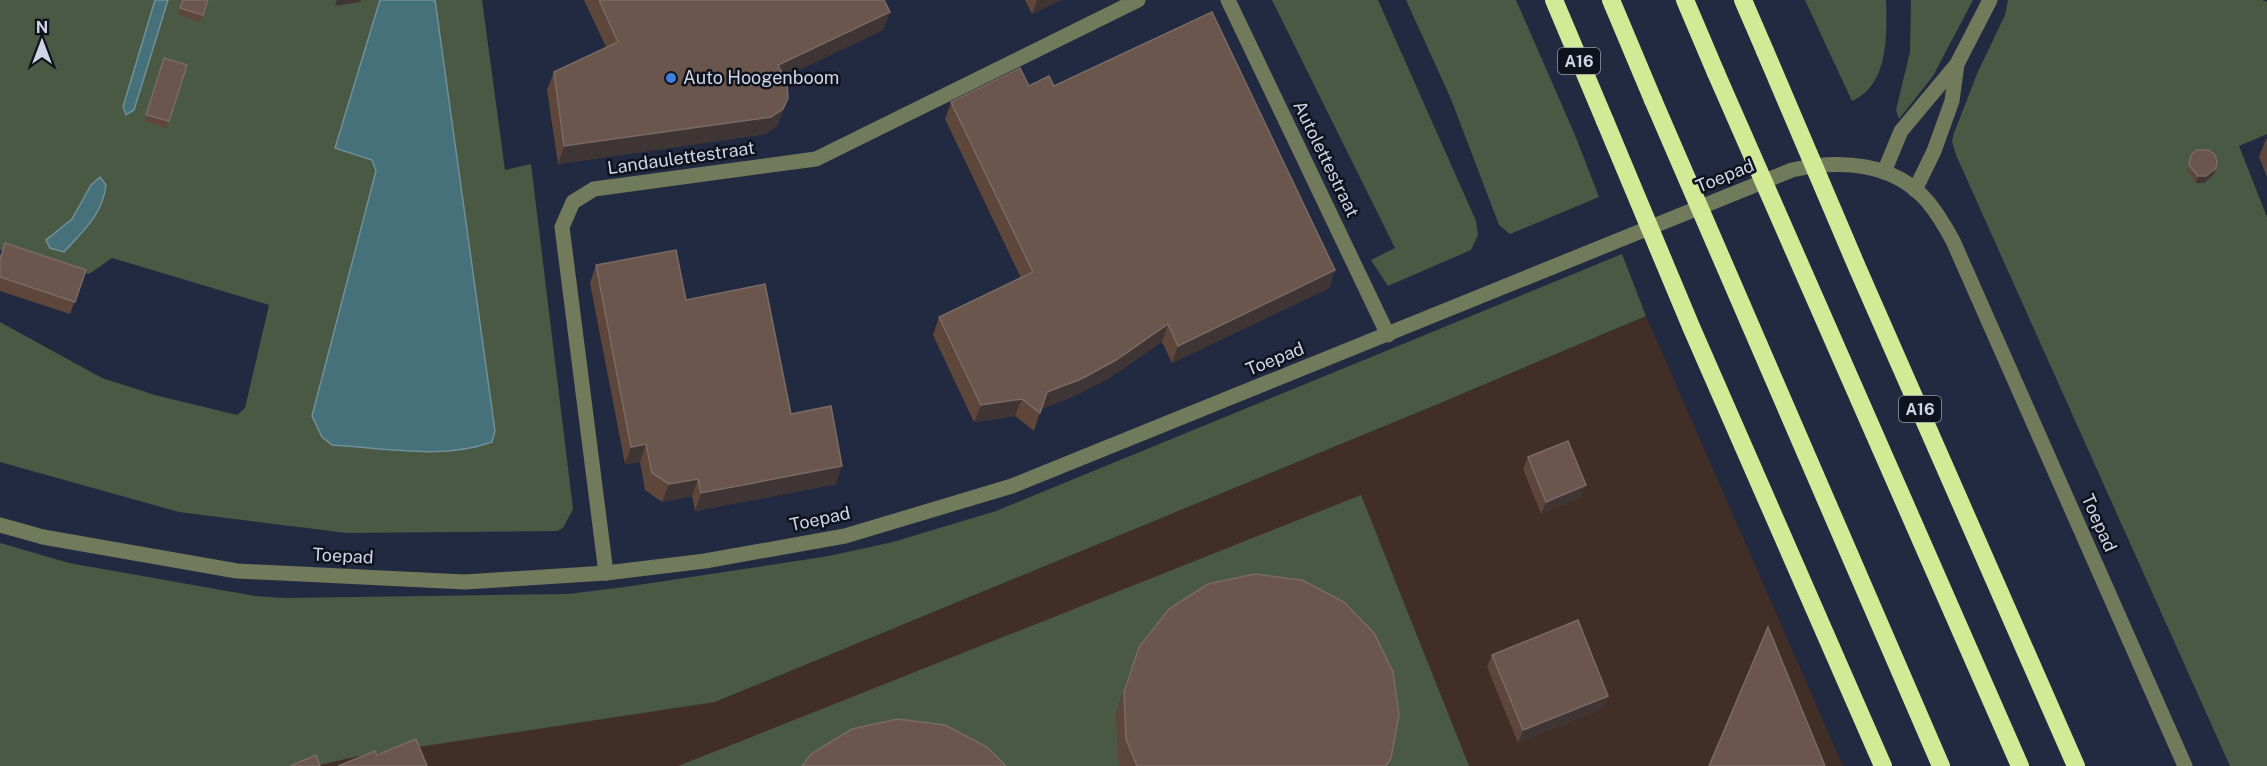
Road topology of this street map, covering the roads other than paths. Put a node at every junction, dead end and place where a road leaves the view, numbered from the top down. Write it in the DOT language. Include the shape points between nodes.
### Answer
graph roads {
  1 [pos="1138,0"];
  2 [pos="1228,0"];
  3 [pos="1554,0"];
  4 [pos="1611,0"];
  5 [pos="1685,0"];
  6 [pos="1743,0"];
  7 [pos="1990,0"];
  8 [pos="1957,64"];
  9 [pos="1884,172"];
  10 [pos="1915,190"];
  11 [pos="1388,335"];
  12 [pos="0,525"];
  13 [pos="606,573"];
  14 [pos="1883,766"];
  15 [pos="1941,766"];
  16 [pos="2020,766"];
  17 [pos="2076,766"];
  18 [pos="2185,766"];
  1 -- 13 [label="street, Landaulettestraat" via="816,159 594,189 573,202 562,227"];
  2 -- 11 [label="street, Autolettestraat"];
  3 -- 14 [label="highway, A16, bridge"];
  4 -- 15 [label="highway, bridge"];
  5 -- 16 [label="highway, bridge"];
  6 -- 17 [label="highway, A16, bridge"];
  7 -- 8 [label="street"];
  8 -- 9 [label="street" via="1901,131"];
  8 -- 10 [label="street" via="1952,101"];
  9 -- 10 [label="street, Toepad"];
  9 -- 11 [label="street, Toepad" via="1850,164 1792,170"];
  10 -- 18 [label="street, Toepad" via="1928,202 1953,241"];
  11 -- 13 [label="street, Toepad" via="1012,486 845,536 705,561"];
  12 -- 13 [label="street, Toepad" via="43,537 237,571 465,582"];
}
